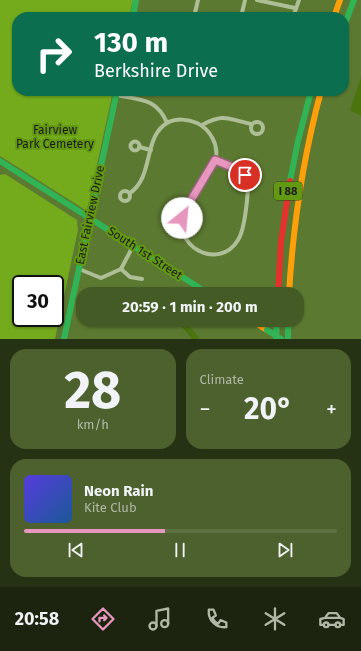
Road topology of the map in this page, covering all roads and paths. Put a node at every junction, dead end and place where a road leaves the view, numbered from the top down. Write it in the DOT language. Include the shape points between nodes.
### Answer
graph roads {
  1 [pos="136,0"];
  2 [pos="198,0"];
  3 [pos="245,0"];
  4 [pos="257,0"];
  5 [pos="299,0"];
  6 [pos="340,0"];
  7 [pos="354,0"];
  8 [pos="296,8"];
  9 [pos="134,12"];
  10 [pos="195,12"];
  11 [pos="242,12"];
  12 [pos="295,12"];
  13 [pos="336,12"];
  14 [pos="349,13"];
  15 [pos="115,96"];
  16 [pos="126,96"];
  17 [pos="310,96"];
  18 [pos="320,96"];
  19 [pos="167,123"];
  20 [pos="252,124"];
  21 [pos="202,125"];
  22 [pos="139,148"];
  23 [pos="151,150"];
  24 [pos="215,160"];
  25 [pos="0,161"];
  26 [pos="130,193"];
  27 [pos="89,218"];
  28 [pos="133,246"];
  29 [pos="79,269"];
  30 [pos="121,269"];
  31 [pos="142,279"];
  32 [pos="198,287"];
  33 [pos="279,287"];
  34 [pos="289,287"];
  35 [pos="262,327"];
  36 [pos="277,327"];
  37 [pos="288,327"];
  38 [pos="64,339"];
  39 [pos="276,339"];
  40 [pos="281,339"];
  41 [pos="288,339"];
  1 -- 9 [label="main road"];
  2 -- 10 [label="street"];
  3 -- 11 [label="street"];
  4 -- 8 [label="street"];
  5 -- 8 [label="street"];
  6 -- 13 [label="main road"];
  7 -- 14 [label="main road"];
  8 -- 12 [label="street"];
  15 -- 27 [label="main road, East Fairview Drive"];
  16 -- 19 [label="street" via="155,105 161,110"];
  17 -- 33 [label="main road, I 88" via="291,173"];
  18 -- 34 [label="main road, I 88" via="302,176 292,242"];
  19 -- 21 [label="street" via="184,120"];
  19 -- 23 [label="street" via="156,135"];
  20 -- 21 [label="street" via="217,118"];
  21 -- 24 [label="street" via="214,141"];
  22 -- 23 [label="street"];
  23 -- 26 [label="street" via="144,174 136,189"];
  24 -- 24 [label="street" via="240,170 247,178 248,191 241,234 233,247 218,254 203,253 191,246 183,234 182,218"];
  25 -- 27 [label="main road, South 1st Street"];
  27 -- 28 [label="main road, South 1st Street"];
  27 -- 29 [label="main road, East Fairview Drive"];
  28 -- 30 [label="street"];
  28 -- 32 [label="main road, South 1st Street"];
  29 -- 30 [label="street" via="101,278"];
  29 -- 38 [label="main road, East Fairview Drive"];
  30 -- 31 [label="street" via="130,277"];
  35 -- 40 [label="main road, bridge"];
  36 -- 39 [label="main road"];
  37 -- 41 [label="main road"];
}
